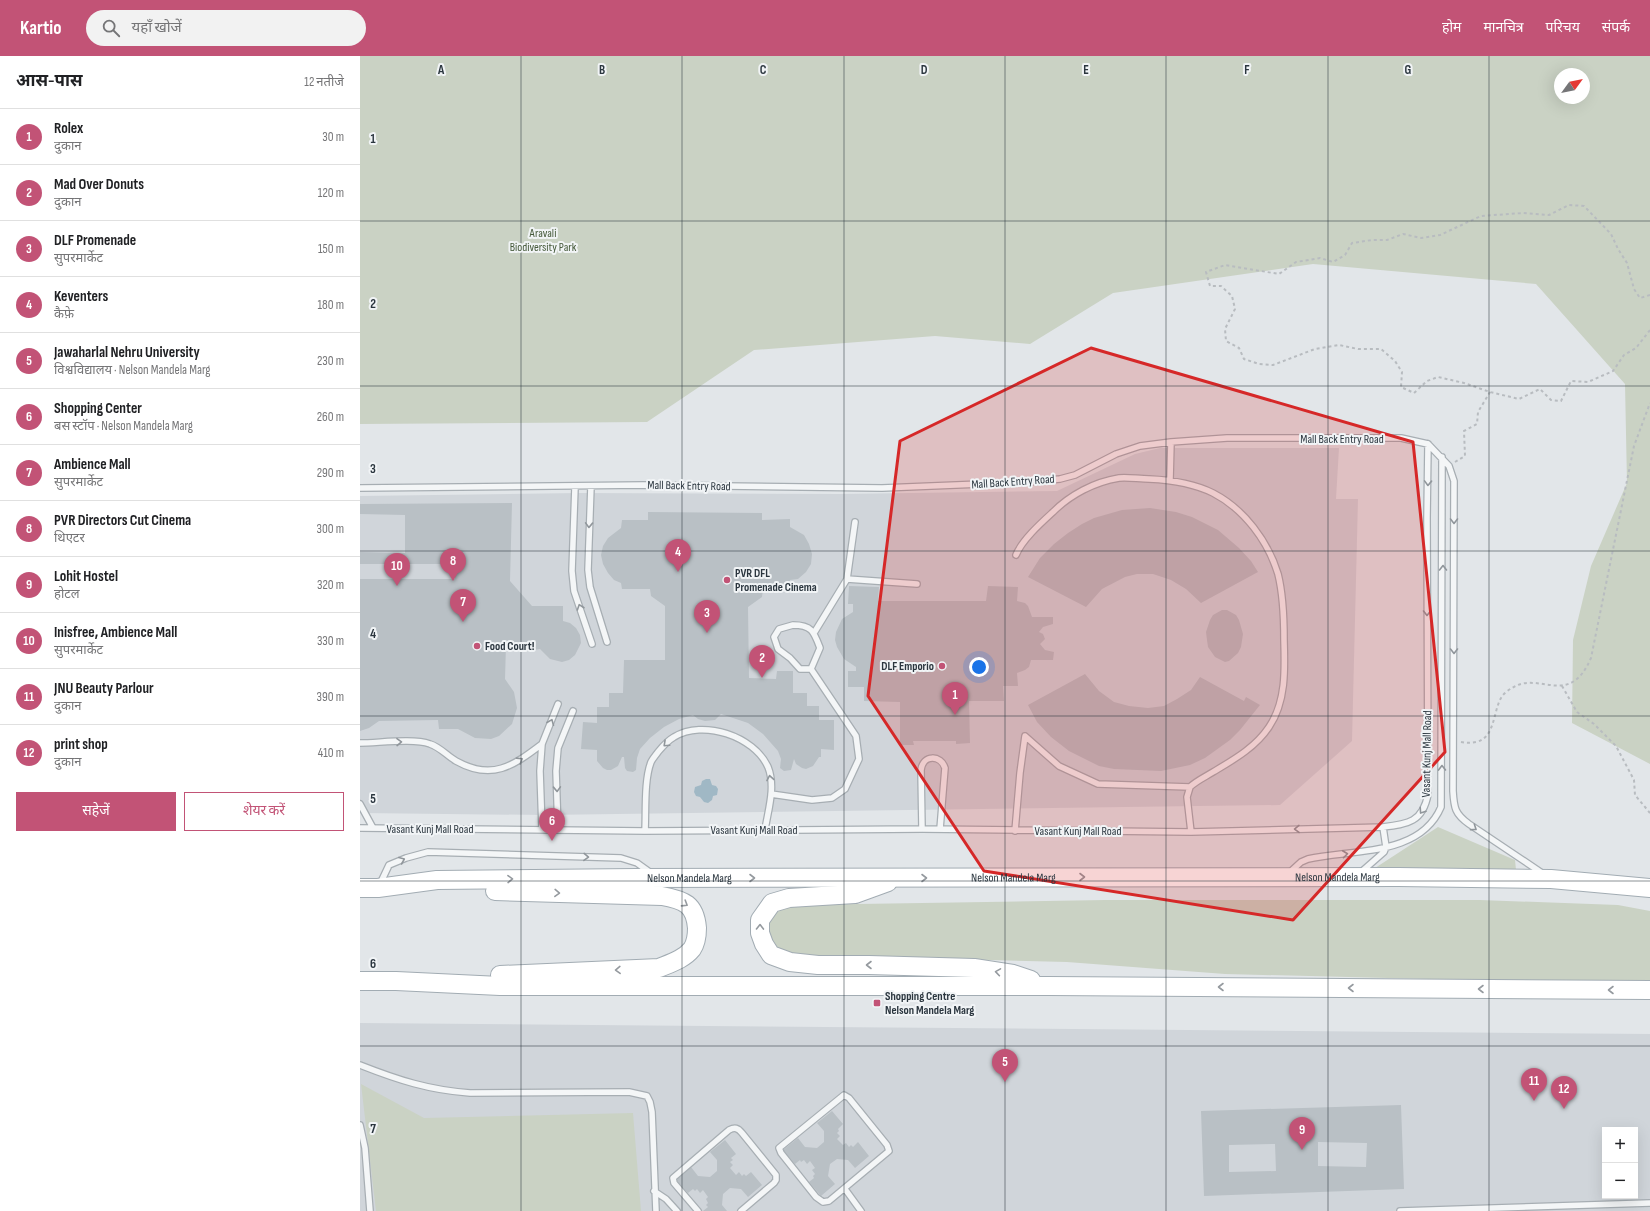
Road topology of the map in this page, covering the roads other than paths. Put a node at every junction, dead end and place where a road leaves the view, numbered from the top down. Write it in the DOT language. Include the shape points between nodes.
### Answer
graph roads {
  1 [pos="1171,442"];
  2 [pos="1428,444"];
  3 [pos="1442,457"];
  4 [pos="1170,480"];
  5 [pos="591,486"];
  6 [pos="575,487"];
  7 [pos="360,488"];
  8 [pos="855,522"];
  9 [pos="1016,556"];
  10 [pos="847,579"];
  11 [pos="917,584"];
  12 [pos="814,633"];
  13 [pos="607,642"];
  14 [pos="592,644"];
  15 [pos="811,669"];
  16 [pos="558,704"];
  17 [pos="573,711"];
  18 [pos="360,743"];
  19 [pos="542,744"];
  20 [pos="1190,787"];
  21 [pos="771,794"];
  22 [pos="360,804"];
  23 [pos="1383,827"];
  24 [pos="360,828"];
  25 [pos="373,828"];
  26 [pos="542,829"];
  27 [pos="558,829"];
  28 [pos="922,829"];
  29 [pos="940,829"];
  30 [pos="765,830"];
  31 [pos="646,831"];
  32 [pos="1015,831"];
  33 [pos="1191,832"];
  34 [pos="1386,847"];
  35 [pos="1286,877"];
  36 [pos="1354,877"];
  37 [pos="656,878"];
  38 [pos="901,878"];
  39 [pos="1551,879"];
  40 [pos="360,888"];
  41 [pos="378,888"];
  42 [pos="1650,888"];
  43 [pos="360,981"];
  44 [pos="396,981"];
  45 [pos="1049,986"];
  46 [pos="1650,990"];
  47 [pos="360,1065"];
  48 [pos="360,1124"];
  49 [pos="845,1189"];
  50 [pos="654,1191"];
  51 [pos="1650,1203"];
  52 [pos="370,1211"];
  53 [pos="656,1211"];
  54 [pos="677,1211"];
  55 [pos="698,1211"];
  56 [pos="741,1211"];
  57 [pos="861,1211"];
  58 [pos="1400,1211"];
  1 -- 2 [label="lane, Mall Back Entry Road" via="1228,438 1401,438"];
  1 -- 4 [label="lane"];
  1 -- 5 [label="lane, Mall Back Entry Road" via="1140,446 1116,454 1075,475 1028,482 882,488"];
  2 -- 3 [label="lane"];
  2 -- 23 [label="lane, Vasant Kunj Mall Road, one-way" via="1428,794 1426,805 1416,819 1400,825"];
  34 -- 3 [label="lane, Vasant Kunj Mall Road, one-way" via="1422,831 1438,815 1441,807"];
  3 -- 39 [label="lane, one-way" via="1454,481 1455,808 1460,818"];
  4 -- 9 [label="lane" via="1120,478 1081,492 1061,504 1045,519 1023,543"];
  4 -- 20 [label="lane" via="1196,486 1217,495 1243,516 1257,532 1278,574 1284,635 1283,689 1278,710 1268,728 1259,740 1239,756"];
  5 -- 6 [label="lane, Mall Back Entry Road"];
  5 -- 13 [label="lane, one-way" via="588,570 590,587"];
  6 -- 7 [label="lane, Mall Back Entry Road"];
  14 -- 6 [label="lane, one-way" via="574,591 572,571"];
  8 -- 10 [label="lane"];
  10 -- 11 [label="lane"];
  10 -- 12 [label="lane"];
  12 -- 15 [label="lane" via="820,648"];
  12 -- 15 [label="lane" via="804,625 793,625 779,629 774,637 778,649 800,669"];
  15 -- 21 [label="lane" via="856,736 859,759 845,789 832,798 812,800"];
  19 -- 16 [label="lane, one-way"];
  17 -- 27 [label="lane, one-way" via="558,748"];
  18 -- 19 [label="lane, one-way" via="421,742 432,745 467,766 490,770 519,761"];
  19 -- 26 [label="lane"];
  20 -- 32 [label="lane" via="1098,784 1059,766 1025,736"];
  20 -- 33 [label="lane" via="1187,797"];
  21 -- 30 [label="lane"];
  21 -- 31 [label="lane, one-way" via="771,780 767,767 760,755 748,744 733,735 691,731 675,736 665,743 652,761 648,773"];
  22 -- 25 [label="lane"];
  23 -- 33 [label="lane, Vasant Kunj Mall Road, one-way"];
  23 -- 34 [label="lane"];
  24 -- 25 [label="lane, Vasant Kunj Mall Road"];
  25 -- 26 [label="lane, Vasant Kunj Mall Road"];
  26 -- 27 [label="lane, Vasant Kunj Mall Road"];
  27 -- 31 [label="lane, Vasant Kunj Mall Road"];
  28 -- 29 [label="lane, Vasant Kunj Mall Road"];
  28 -- 29 [label="lane" via="921,770 922,764 929,758 940,760 945,768"];
  28 -- 30 [label="lane, Vasant Kunj Mall Road"];
  29 -- 32 [label="lane, Vasant Kunj Mall Road"];
  30 -- 31 [label="lane, Vasant Kunj Mall Road"];
  32 -- 33 [label="lane, Vasant Kunj Mall Road"];
  35 -- 34 [label="lane, Vasant Kunj Mall Road, one-way" via="1301,862 1308,859"];
  34 -- 36 [label="lane" via="1381,856"];
  35 -- 36 [label="main road, Nelson Mandela Marg"];
  38 -- 35 [label="main road, Nelson Mandela Marg, one-way"];
  36 -- 39 [label="main road, Nelson Mandela Marg"];
  37 -- 38 [label="main road, Nelson Mandela Marg, one-way"];
  41 -- 37 [label="main road, Nelson Mandela Marg, one-way" via="437,880"];
  41 -- 37 [label="lane, one-way" via="389,865 428,852 621,858 637,863"];
  45 -- 38 [label="main road, one-way" via="1013,974 974,968 818,965 790,962 772,955 764,944 760,933 760,920 772,903 789,898 855,894"];
  39 -- 42 [label="main road, Nelson Mandela Marg"];
  40 -- 41 [label="main road, Nelson Mandela Marg"];
  41 -- 44 [label="main road, Nelson Mandela Marg, one-way" via="662,896 678,899 691,907 696,918 697,936 692,949 659,968"];
  43 -- 44 [label="main road, Nelson Mandela Marg"];
  44 -- 45 [label="main road, Nelson Mandela Marg" via="500,986"];
  46 -- 45 [label="main road, Nelson Mandela Marg, one-way"];
  47 -- 50 [label="lane" via="401,1080 447,1092 629,1092 647,1096 652,1112"];
  48 -- 52 [label="lane" via="365,1148"];
  49 -- 49 [label="lane" via="888,1153 889,1148 844,1095 781,1145 779,1150 819,1200 830,1201"];
  49 -- 57 [label="lane"];
  50 -- 53 [label="lane"];
  50 -- 54 [label="lane"];
  51 -- 58 [label="lane"];
  55 -- 56 [label="lane" via="674,1183 673,1178 733,1128 742,1132 776,1175 774,1183"];
}
